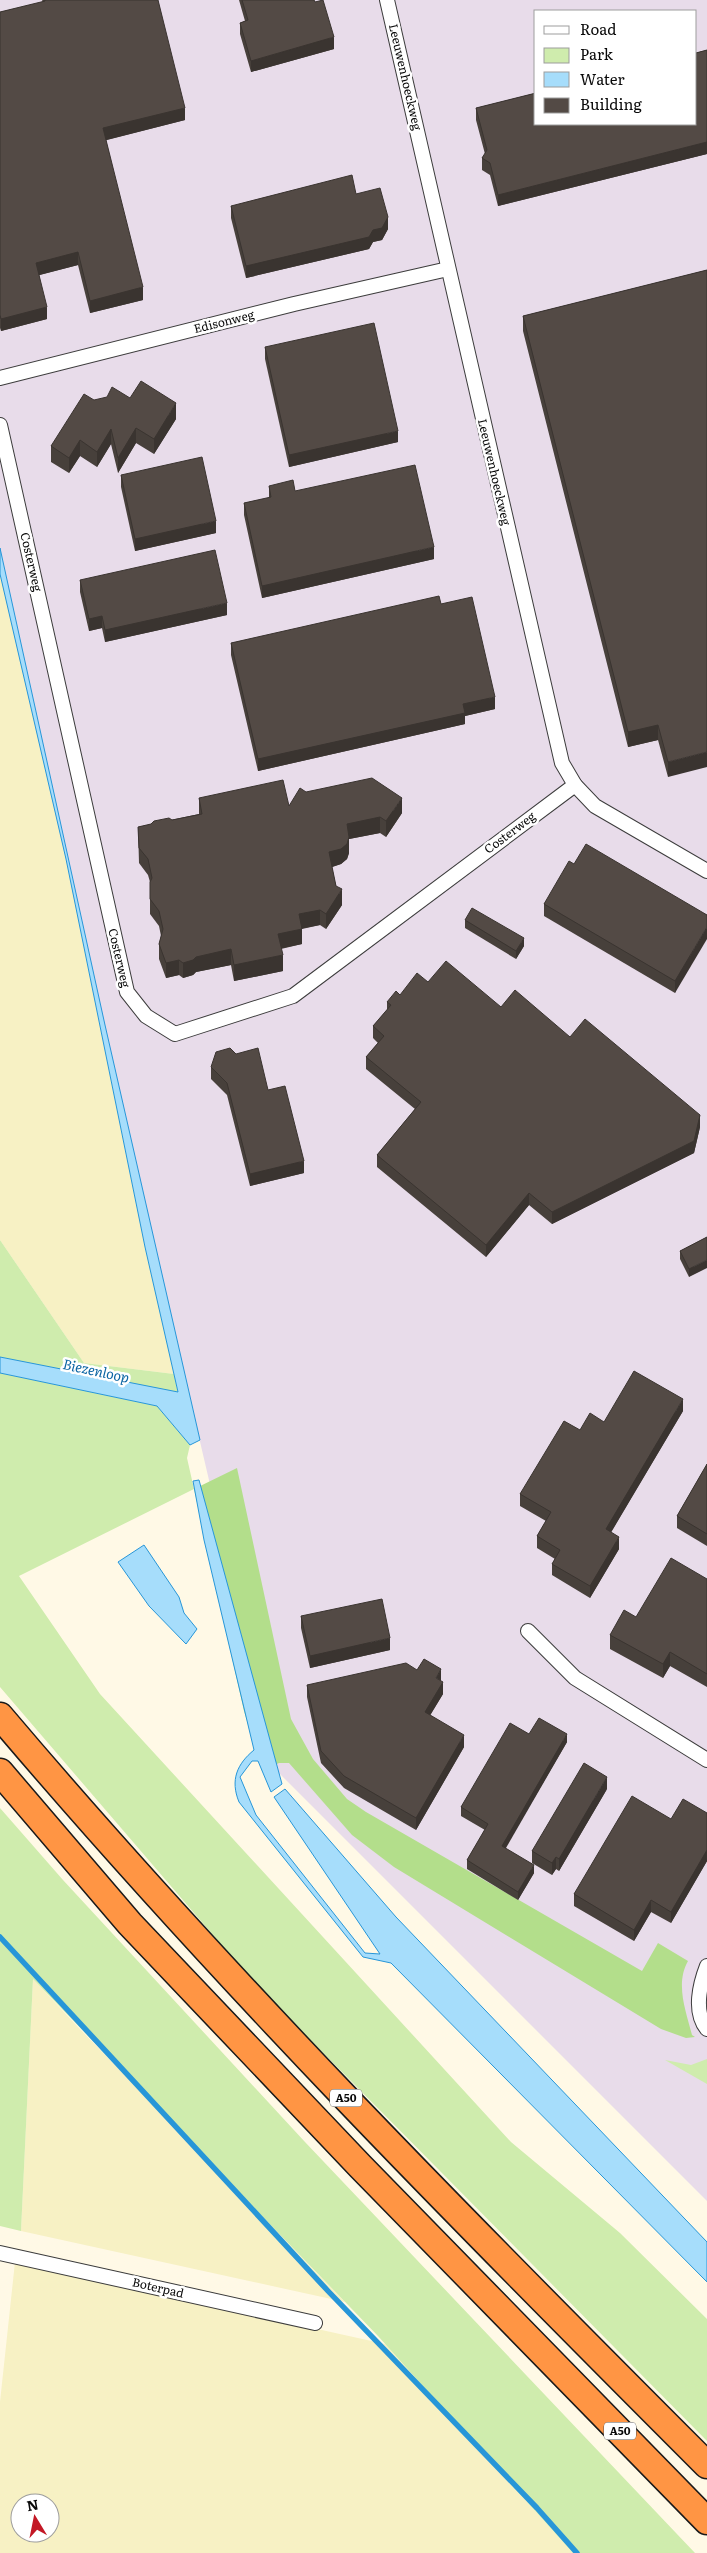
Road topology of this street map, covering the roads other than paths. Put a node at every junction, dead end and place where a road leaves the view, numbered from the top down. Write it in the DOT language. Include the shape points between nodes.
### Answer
graph roads {
  1 [pos="387,0"];
  2 [pos="448,269"];
  3 [pos="0,378"];
  4 [pos="0,425"];
  5 [pos="575,785"];
  6 [pos="707,871"];
  7 [pos="528,1631"];
  8 [pos="0,1716"];
  9 [pos="707,1760"];
  10 [pos="0,1772"];
  11 [pos="707,1966"];
  12 [pos="707,2029"];
  13 [pos="0,2253"];
  14 [pos="316,2324"];
  15 [pos="707,2465"];
  16 [pos="707,2521"];
  1 -- 2 [label="street, Leeuwenhoeckweg"];
  2 -- 3 [label="street, Edisonweg"];
  2 -- 5 [label="street, Leeuwenhoeckweg" via="557,744 562,763"];
  4 -- 5 [label="street, Costerweg" via="127,992 146,1016 175,1034 293,996"];
  5 -- 6 [label="street, Leeuwenhoeckweg" via="595,806"];
  7 -- 9 [label="street" via="575,1678"];
  8 -- 15 [label="highway, A50" via="94,1826 259,2008"];
  10 -- 16 [label="highway, A50" via="157,1952 360,2166"];
  11 -- 12 [label="street" via="700,1986 699,2006 702,2023"];
  13 -- 14 [label="street, Boterpad"];
}
